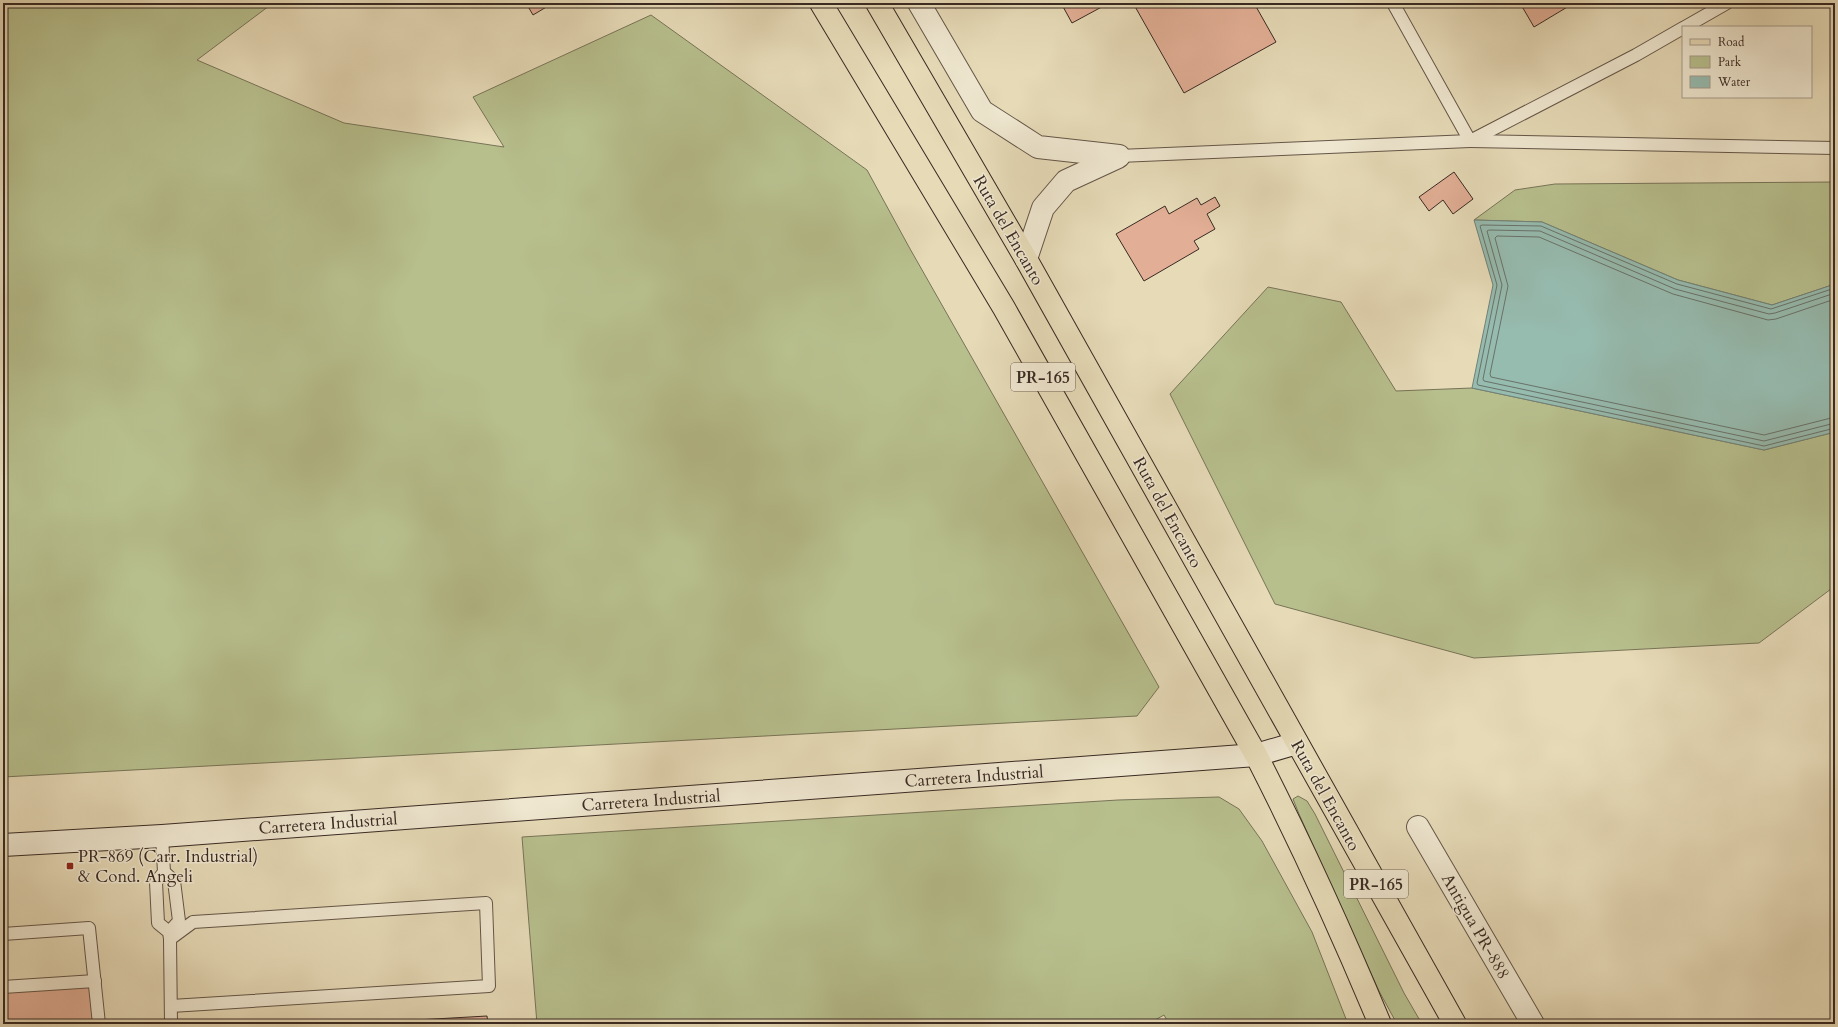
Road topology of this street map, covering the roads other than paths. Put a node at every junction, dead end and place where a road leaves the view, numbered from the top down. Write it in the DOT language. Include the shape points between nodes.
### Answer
graph roads {
  1 [pos="821,3"];
  2 [pos="877,3"];
  3 [pos="919,3"];
  4 [pos="1393,3"];
  5 [pos="1727,3"];
  6 [pos="1687,26"];
  7 [pos="1682,29"];
  8 [pos="1470,141"];
  9 [pos="1835,148"];
  10 [pos="1119,156"];
  11 [pos="1026,259"];
  12 [pos="1297,743"];
  13 [pos="1256,755"];
  14 [pos="1418,827"];
  15 [pos="162,836"];
  16 [pos="3,845"];
  17 [pos="164,872"];
  18 [pos="3,934"];
  19 [pos="169,935"];
  20 [pos="95,981"];
  21 [pos="3,987"];
  22 [pos="171,1006"];
  23 [pos="99,1024"];
  24 [pos="171,1024"];
  25 [pos="1380,1024"];
  26 [pos="1455,1024"];
  27 [pos="1533,1024"];
  1 -- 13 [label="main road, PR-165" via="1004,308"];
  2 -- 11 [label="main road, Ruta del Encanto / PR-165"];
  3 -- 10 [label="street" via="982,111 1038,147"];
  4 -- 8 [label="lane"];
  5 -- 6 [label="lane"];
  7 -- 8 [label="lane"];
  8 -- 9 [label="lane"];
  8 -- 10 [label="lane"];
  10 -- 11 [label="street" via="1066,181 1043,208"];
  11 -- 12 [label="main road, Ruta del Encanto / PR-165"];
  12 -- 13 [label="street, Carretera Industrial"];
  12 -- 26 [label="main road, Ruta del Encanto / PR-165"];
  13 -- 15 [label="street, Carretera Industrial"];
  13 -- 25 [label="main road, PR-165" via="1305,853"];
  14 -- 27 [label="street, Antigua PR-888"];
  15 -- 16 [label="street, Carretera Industrial"];
  15 -- 17 [label="lane"];
  17 -- 19 [label="lane" via="156,882 158,923"];
  17 -- 19 [label="lane" via="174,881 179,921"];
  18 -- 20 [label="lane" via="89,928"];
  19 -- 22 [label="lane"];
  19 -- 22 [label="lane" via="193,922 486,903 489,986"];
  20 -- 21 [label="lane"];
  20 -- 23 [label="lane"];
  22 -- 24 [label="lane"];
}
